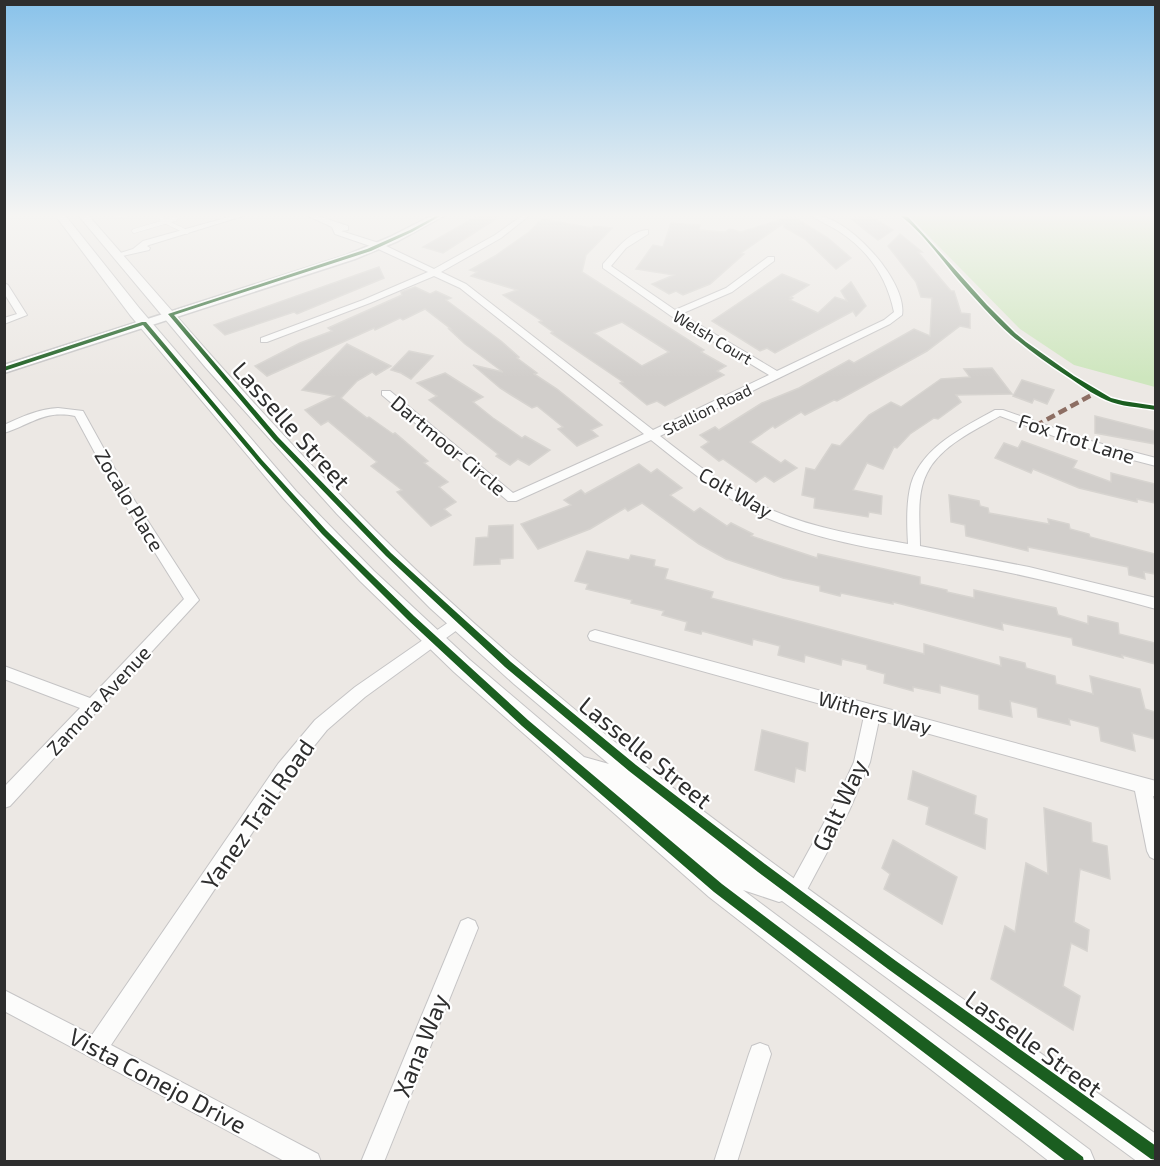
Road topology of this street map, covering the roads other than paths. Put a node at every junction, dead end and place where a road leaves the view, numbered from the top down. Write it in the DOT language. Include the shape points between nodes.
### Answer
graph roads {
  1 [pos="103,269"];
  2 [pos="131,269"];
  3 [pos="312,269"];
  4 [pos="432,269"];
  5 [pos="439,269"];
  6 [pos="611,269"];
  7 [pos="755,269"];
  8 [pos="881,269"];
  9 [pos="436,271"];
  10 [pos="4,285"];
  11 [pos="171,314"];
  12 [pos="674,314"];
  13 [pos="4,321"];
  14 [pos="144,323"];
  15 [pos="264,340"];
  16 [pos="4,369"];
  17 [pos="776,375"];
  18 [pos="386,393"];
  19 [pos="4,430"];
  20 [pos="652,435"];
  21 [pos="1155,462"];
  22 [pos="512,498"];
  23 [pos="915,549"];
  24 [pos="192,600"];
  25 [pos="1155,604"];
  26 [pos="459,621"];
  27 [pos="595,636"];
  28 [pos="434,639"];
  29 [pos="4,672"];
  30 [pos="92,706"];
  31 [pos="873,712"];
  32 [pos="574,764"];
  33 [pos="1149,787"];
  34 [pos="4,800"];
  35 [pos="1155,850"];
  36 [pos="794,894"];
  37 [pos="468,928"];
  38 [pos="4,1000"];
  39 [pos="97,1047"];
  40 [pos="760,1054"];
  41 [pos="1155,1154"];
  42 [pos="310,1161"];
  43 [pos="372,1161"];
  44 [pos="725,1161"];
  45 [pos="1078,1161"];
  1 -- 14 [label="main road"];
  2 -- 11 [label="main road, Lasselle Street"];
  3 -- 11 [label="street"];
  4 -- 9 [label="street, Colt Way"];
  5 -- 9 [label="street"];
  6 -- 12 [label="street, Welsh Court"];
  7 -- 12 [label="street" via="729,290"];
  8 -- 17 [label="street, Stallion Road" via="893,286 899,313"];
  9 -- 15 [label="street"];
  9 -- 20 [label="street, Colt Way" via="463,286"];
  10 -- 13 [label="street" via="22,315"];
  11 -- 14 [label="street"];
  11 -- 26 [label="main road, Lasselle Street" via="255,416 323,490"];
  12 -- 17 [label="street, Welsh Court"];
  14 -- 16 [label="street"];
  14 -- 28 [label="main road" via="290,495"];
  17 -- 20 [label="street, Stallion Road"];
  18 -- 22 [label="street, Dartmoor Circle"];
  19 -- 24 [label="street, Zocalo Place" via="41,412 62,409 79,413 115,479"];
  20 -- 22 [label="street, Stallion Road"];
  20 -- 23 [label="street, Colt Way" via="729,493 764,512 820,530"];
  21 -- 23 [label="street, Fox Trot Lane" via="1087,444 999,412 942,449 924,466 917,482"];
  23 -- 25 [label="street, Colt Way" via="1021,570"];
  24 -- 30 [label="street, Zamora Avenue"];
  26 -- 28 [label="street, Yanez Trail Road"];
  26 -- 36 [label="main road, Lasselle Street" via="626,762"];
  27 -- 31 [label="street, Withers Way"];
  28 -- 32 [label="main road"];
  28 -- 39 [label="street, Yanez Trail Road" via="360,692 321,725 298,752"];
  29 -- 30 [label="street"];
  30 -- 34 [label="street, Zamora Avenue"];
  31 -- 33 [label="street, Withers Way"];
  31 -- 36 [label="street, Galt Way" via="862,762"];
  32 -- 36 [label="main road" via="619,779 740,876"];
  32 -- 45 [label="main road" via="718,888"];
  33 -- 35 [label="street"];
  36 -- 41 [label="main road, Lasselle Street"];
  37 -- 43 [label="street, Xana Way"];
  38 -- 39 [label="street, Vista Conejo Drive"];
  39 -- 42 [label="street, Vista Conejo Drive"];
  40 -- 44 [label="street"];
}
